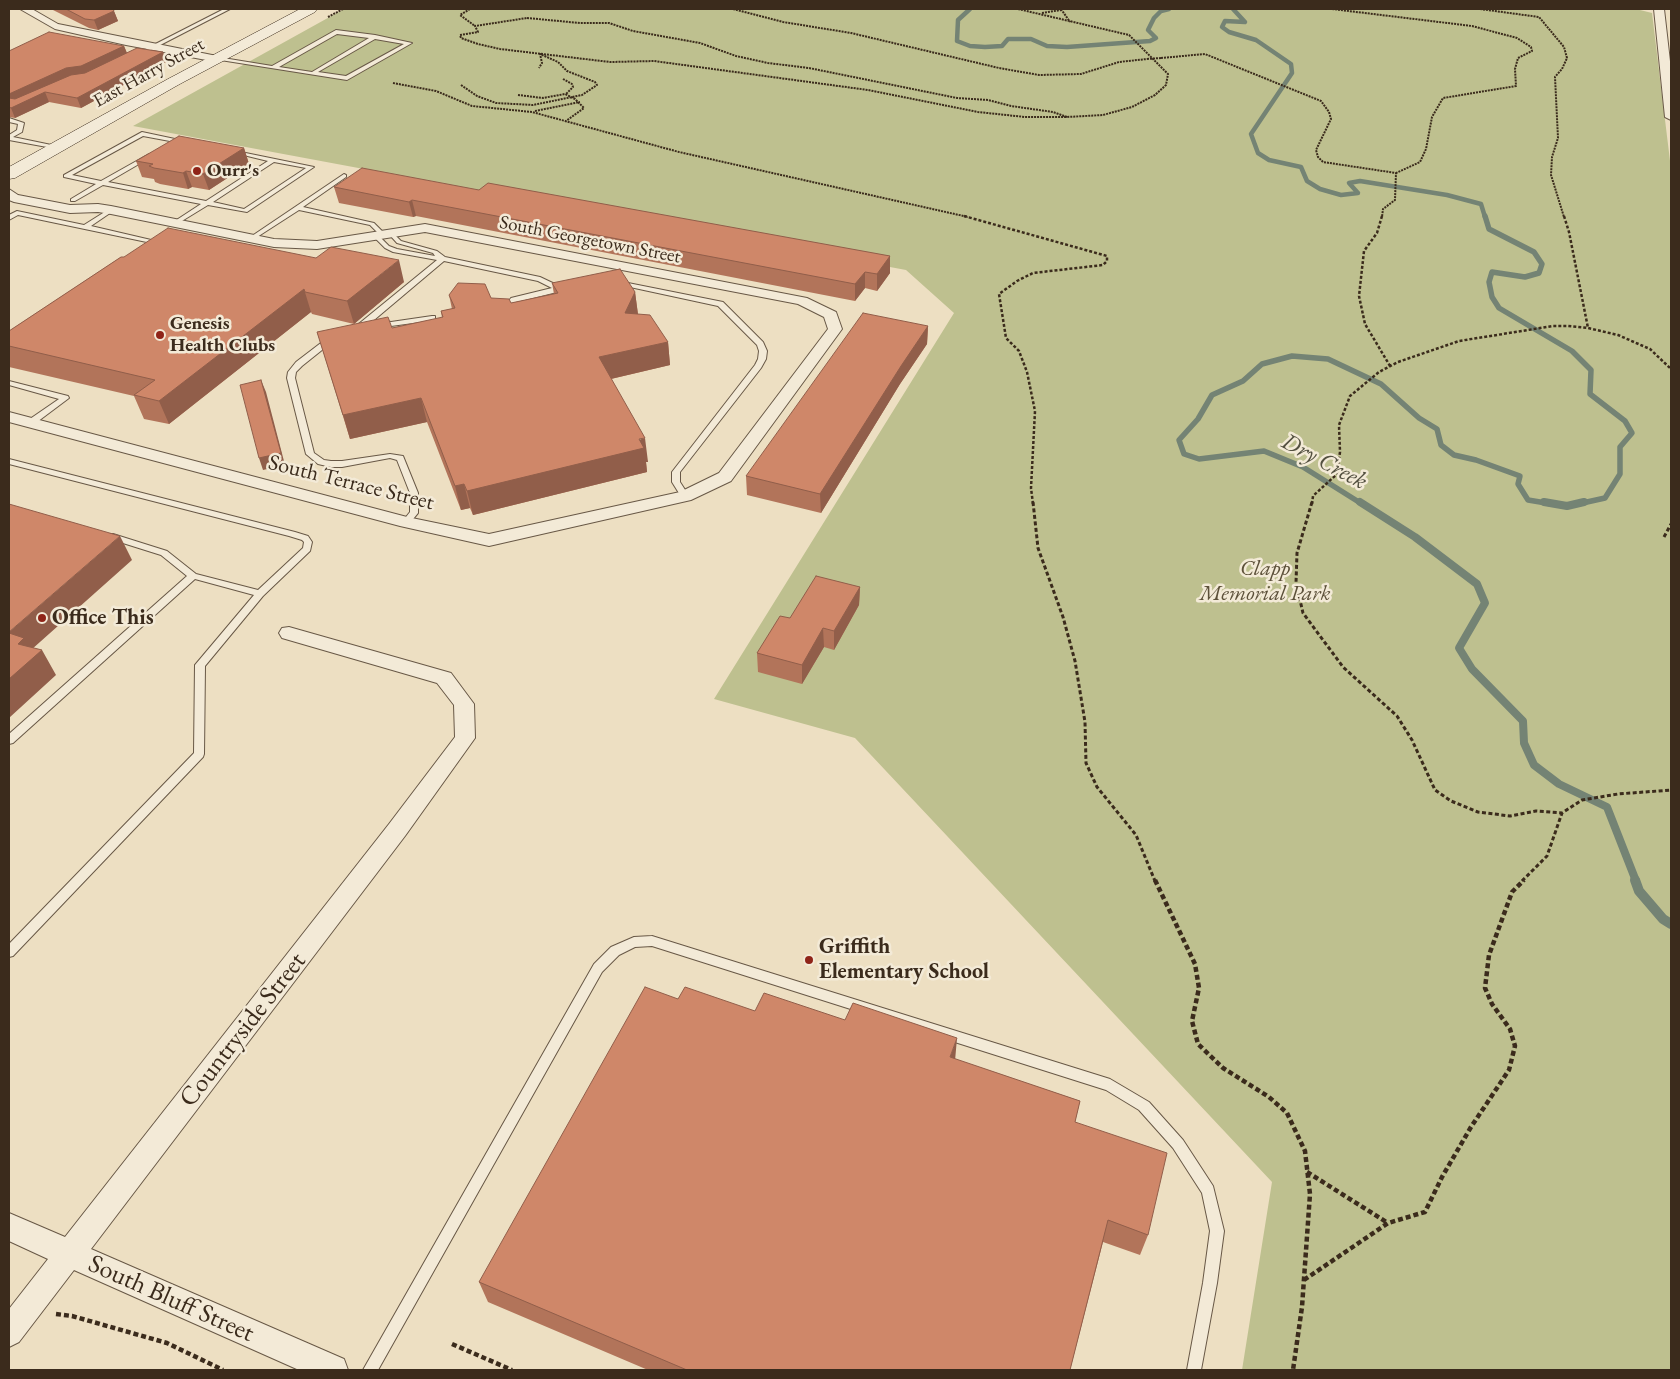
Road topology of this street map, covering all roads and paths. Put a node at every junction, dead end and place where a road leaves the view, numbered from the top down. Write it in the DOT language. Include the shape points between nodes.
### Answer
graph roads {
  1 [pos="25,9"];
  2 [pos="227,9"];
  3 [pos="310,9"];
  4 [pos="470,9"];
  5 [pos="733,9"];
  6 [pos="1018,9"];
  7 [pos="1061,9"];
  8 [pos="1332,9"];
  9 [pos="1480,9"];
  10 [pos="1659,9"];
  11 [pos="1039,14"];
  12 [pos="1072,22"];
  13 [pos="475,26"];
  14 [pos="375,37"];
  15 [pos="152,47"];
  16 [pos="540,54"];
  17 [pos="217,59"];
  18 [pos="126,60"];
  19 [pos="1668,63"];
  20 [pos="274,68"];
  21 [pos="539,68"];
  22 [pos="313,74"];
  23 [pos="562,79"];
  24 [pos="392,82"];
  25 [pos="461,86"];
  26 [pos="565,94"];
  27 [pos="518,95"];
  28 [pos="572,98"];
  29 [pos="580,102"];
  30 [pos="532,112"];
  31 [pos="1067,117"];
  32 [pos="1671,117"];
  33 [pos="9,120"];
  34 [pos="565,121"];
  35 [pos="9,138"];
  36 [pos="175,140"];
  37 [pos="193,144"];
  38 [pos="167,145"];
  39 [pos="58,147"];
  40 [pos="159,150"];
  41 [pos="229,151"];
  42 [pos="274,160"];
  43 [pos="1396,173"];
  44 [pos="9,174"];
  45 [pos="344,176"];
  46 [pos="102,183"];
  47 [pos="9,192"];
  48 [pos="73,200"];
  49 [pos="207,204"];
  50 [pos="298,208"];
  51 [pos="104,209"];
  52 [pos="9,218"];
  53 [pos="177,222"];
  54 [pos="85,227"];
  55 [pos="383,235"];
  56 [pos="252,238"];
  57 [pos="161,250"];
  58 [pos="443,259"];
  59 [pos="610,281"];
  60 [pos="576,285"];
  61 [pos="558,288"];
  62 [pos="504,313"];
  63 [pos="432,318"];
  64 [pos="372,319"];
  65 [pos="1588,328"];
  66 [pos="1390,366"];
  67 [pos="1671,369"];
  68 [pos="9,383"];
  69 [pos="9,417"];
  70 [pos="30,423"];
  71 [pos="9,462"];
  72 [pos="685,496"];
  73 [pos="406,522"];
  74 [pos="1671,524"];
  75 [pos="100,534"];
  76 [pos="1664,537"];
  77 [pos="193,576"];
  78 [pos="260,594"];
  79 [pos="289,633"];
  80 [pos="9,740"];
  81 [pos="1671,790"];
  82 [pos="1562,813"];
  83 [pos="9,952"];
  84 [pos="1307,1172"];
  85 [pos="1388,1223"];
  86 [pos="9,1227"];
  87 [pos="69,1254"];
  88 [pos="1304,1281"];
  89 [pos="26,1310"];
  90 [pos="9,1332"];
  91 [pos="452,1344"];
  92 [pos="222,1370"];
  93 [pos="334,1370"];
  94 [pos="370,1370"];
  95 [pos="512,1370"];
  96 [pos="1194,1370"];
  97 [pos="1293,1370"];
  1 -- 15 [label="street" via="55,26"];
  2 -- 15 [label="lane"];
  3 -- 17 [label="main road, East Harry Street"];
  4 -- 13 [label="path" via="460,15"];
  5 -- 43 [label="path, bridge" via="1031,74 1081,74 1119,62 1205,54 1321,101 1331,119 1316,150 1323,162"];
  6 -- 11 [label="path"];
  7 -- 11 [label="path"];
  7 -- 12 [label="path" via="1064,17"];
  8 -- 43 [label="path" via="1472,26 1517,38 1527,42 1531,48 1532,51 1518,58 1516,86 1443,98 1432,117 1420,162"];
  9 -- 65 [label="path" via="1539,17 1564,47 1567,58 1555,77 1558,138 1551,175 1569,232"];
  10 -- 19 [label="street"];
  11 -- 12 [label="path"];
  12 -- 31 [label="path" via="1129,35 1168,74 1166,85 1132,107 1103,115"];
  13 -- 16 [label="path" via="478,32 460,35 461,38 500,49"];
  13 -- 31 [label="path" via="527,18 609,23 633,31 693,41 760,61 957,98 988,100"];
  14 -- 20 [label="lane" via="336,32"];
  14 -- 22 [label="lane"];
  14 -- 22 [label="lane" via="409,42 349,78"];
  15 -- 17 [label="street"];
  15 -- 18 [label="lane"];
  16 -- 21 [label="path" via="542,63"];
  16 -- 28 [label="path" via="598,85 582,96"];
  16 -- 31 [label="path" via="610,62 654,61 868,90 978,112"];
  17 -- 20 [label="lane"];
  17 -- 39 [label="main road, East Harry Street"];
  19 -- 32 [label="street"];
  20 -- 22 [label="lane"];
  23 -- 26 [label="path" via="573,87"];
  24 -- 30 [label="path" via="436,91 472,106"];
  25 -- 28 [label="path" via="477,96 508,104 533,105"];
  26 -- 27 [label="path" via="543,98"];
  26 -- 28 [label="path"];
  28 -- 29 [label="path"];
  29 -- 30 [label="path"];
  29 -- 34 [label="path" via="584,108"];
  30 -- 34 [label="path"];
  33 -- 35 [label="lane" via="21,122 20,131"];
  34 -- 84 [label="path" via="679,152 959,215 1107,256 1103,266 1033,273 999,294 1006,338 1022,358 1034,411 1032,488 1038,548 1075,661 1085,722 1086,764 1097,787 1136,835 1195,964 1199,988 1192,1021 1198,1044 1223,1068 1269,1097 1287,1113 1304,1151"];
  35 -- 39 [label="lane"];
  36 -- 37 [label="lane"];
  36 -- 38 [label="lane"];
  36 -- 46 [label="lane" via="142,134 66,176"];
  39 -- 44 [label="main road, East Harry Street"];
  40 -- 46 [label="lane"];
  41 -- 42 [label="lane"];
  42 -- 49 [label="lane"];
  42 -- 49 [label="lane" via="311,166 245,211"];
  43 -- 66 [label="path" via="1396,200 1383,209 1377,232 1364,251 1359,296 1365,324"];
  45 -- 50 [label="lane"];
  46 -- 48 [label="lane"];
  46 -- 49 [label="lane"];
  47 -- 48 [label="street, South Georgetown Street" via="28,191"];
  47 -- 51 [label="street, South Georgetown Street" via="14,198 70,209"];
  48 -- 51 [label="street, South Georgetown Street"];
  49 -- 53 [label="lane"];
  50 -- 55 [label="lane" via="372,224"];
  50 -- 56 [label="lane"];
  51 -- 53 [label="street, South Georgetown Street"];
  51 -- 54 [label="lane"];
  52 -- 54 [label="lane" via="17,213"];
  53 -- 56 [label="street, South Georgetown Street"];
  54 -- 57 [label="lane" via="168,245"];
  55 -- 56 [label="street, South Georgetown Street" via="317,245 271,246"];
  55 -- 58 [label="lane" via="435,252"];
  55 -- 58 [label="lane" via="386,247 395,251"];
  55 -- 72 [label="street, South Georgetown Street" via="425,228 802,301 831,315 835,329 725,477"];
  58 -- 61 [label="lane" via="540,280"];
  58 -- 64 [label="lane"];
  59 -- 72 [label="lane" via="720,304 760,344 763,351 758,366 676,472 676,482"];
  60 -- 61 [label="lane"];
  61 -- 62 [label="lane" via="514,300"];
  63 -- 64 [label="lane" via="391,324"];
  64 -- 73 [label="lane" via="321,345 299,364 291,378 310,454 320,462 342,464 390,456 400,458 416,507"];
  65 -- 66 [label="path" via="1546,327 1459,340"];
  65 -- 67 [label="path" via="1618,335 1650,349"];
  66 -- 82 [label="path" via="1350,396 1340,425 1336,476 1313,496 1297,553 1296,583 1303,613 1343,667 1397,716 1435,790 1478,812 1510,816 1536,811"];
  68 -- 70 [label="lane" via="65,398"];
  69 -- 70 [label="street, South Terrace Street"];
  70 -- 73 [label="street, South Terrace Street"];
  71 -- 78 [label="lane" via="305,538 307,549"];
  72 -- 73 [label="street, South Terrace Street" via="489,540"];
  74 -- 76 [label="path"];
  75 -- 77 [label="lane" via="164,553"];
  77 -- 78 [label="lane"];
  77 -- 80 [label="lane"];
  78 -- 83 [label="lane" via="200,666 199,754"];
  79 -- 87 [label="street, Countryside Street" via="444,678 464,704 466,738"];
  81 -- 82 [label="path" via="1582,800"];
  82 -- 85 [label="path" via="1547,856 1512,892 1489,955 1485,988 1510,1029 1516,1046 1509,1070 1471,1127 1425,1212"];
  84 -- 85 [label="path"];
  84 -- 88 [label="path" via="1310,1194"];
  85 -- 88 [label="path"];
  86 -- 87 [label="street, South Bluff Street"];
  87 -- 89 [label="street, Countryside Street"];
  87 -- 93 [label="street, South Bluff Street"];
  88 -- 97 [label="path"];
  89 -- 90 [label="street, Countryside Street"];
  89 -- 92 [label="path" via="72,1316 167,1343"];
  91 -- 95 [label="path"];
  94 -- 96 [label="lane" via="598,968 615,951 634,942 652,941 1110,1085 1144,1106 1178,1144 1208,1191 1217,1231"];
}
